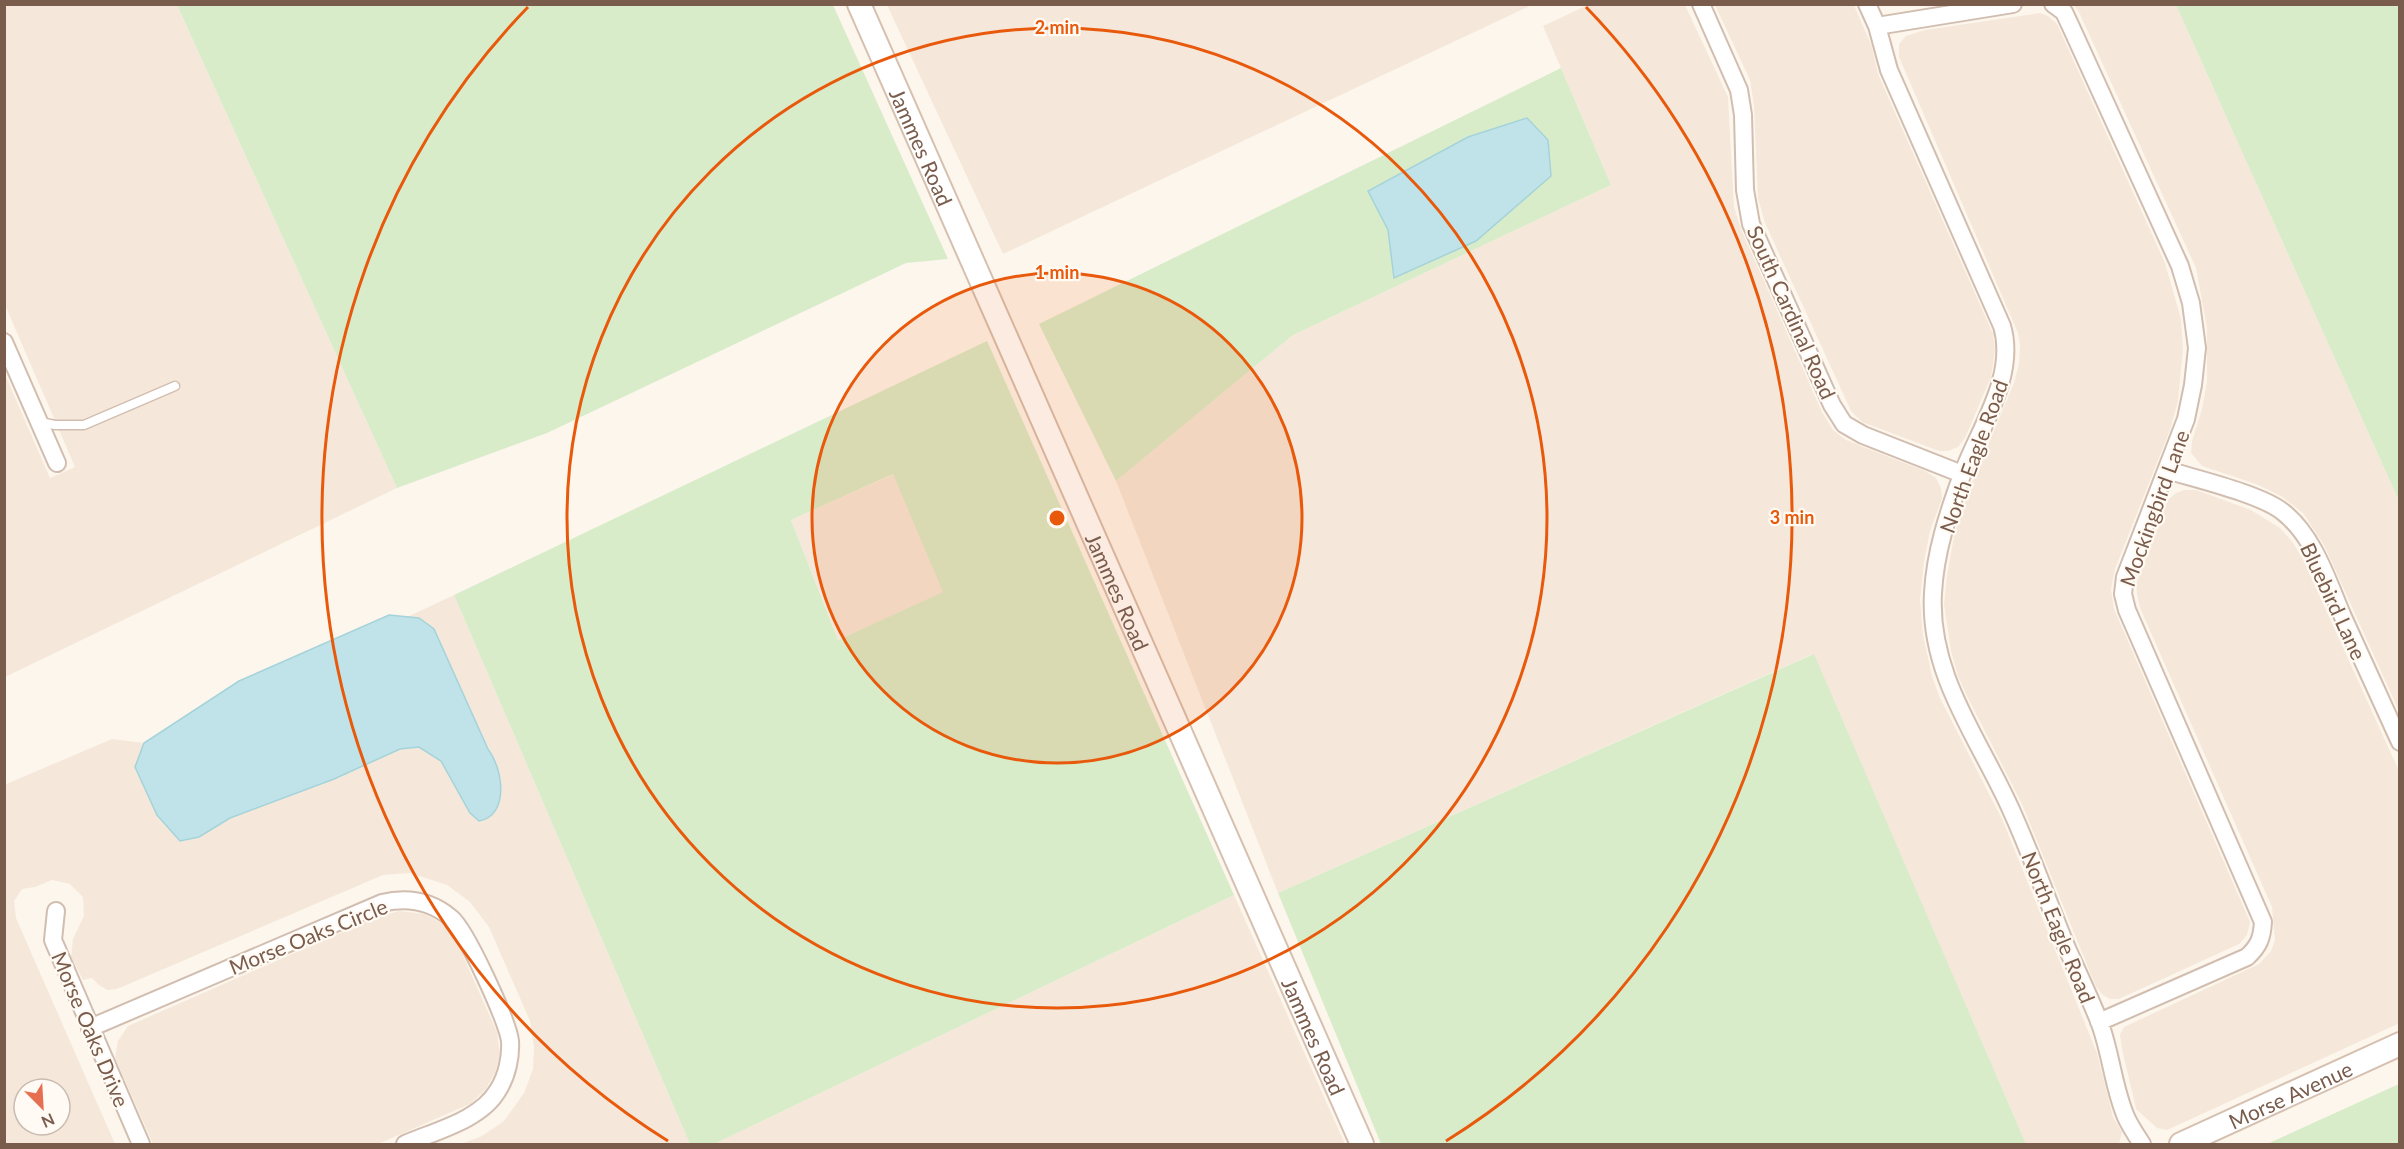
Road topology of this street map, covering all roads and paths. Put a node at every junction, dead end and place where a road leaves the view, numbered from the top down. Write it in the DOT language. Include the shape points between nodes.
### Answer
graph roads {
  1 [pos="859,4"];
  2 [pos="1701,4"];
  3 [pos="1868,4"];
  4 [pos="2013,4"];
  5 [pos="2053,4"];
  6 [pos="1877,26"];
  7 [pos="4,342"];
  8 [pos="175,386"];
  9 [pos="39,422"];
  10 [pos="57,463"];
  11 [pos="2167,470"];
  12 [pos="1962,474"];
  13 [pos="2400,742"];
  14 [pos="56,911"];
  15 [pos="2099,1022"];
  16 [pos="90,1028"];
  17 [pos="2400,1044"];
  18 [pos="141,1144"];
  19 [pos="405,1144"];
  20 [pos="1362,1144"];
  21 [pos="2142,1144"];
  22 [pos="2181,1144"];
  1 -- 20 [label="street, Jammes Road"];
  2 -- 12 [label="street, South Cardinal Road" via="1739,90 1751,224 1832,405 1844,424 1863,435"];
  3 -- 6 [label="street, North Eagle Road"];
  4 -- 6 [label="street"];
  5 -- 11 [label="street, Mockingbird Lane" via="2064,12 2071,27 2180,266 2191,303 2197,348 2193,385 2186,419"];
  6 -- 12 [label="street, North Eagle Road" via="1889,70 2007,342 2003,377"];
  7 -- 9 [label="street"];
  8 -- 9 [label="lane" via="84,425"];
  9 -- 10 [label="street"];
  11 -- 13 [label="street, Bluebird Lane" via="2263,501 2281,510 2297,526 2321,569"];
  11 -- 15 [label="street, Mockingbird Lane" via="2125,577 2123,594 2258,908 2262,936 2247,957"];
  12 -- 15 [label="street, North Eagle Road" via="1946,524 1933,594 1941,663 1968,727 2012,810"];
  14 -- 16 [label="street, Morse Oaks Drive" via="53,940"];
  15 -- 21 [label="street, North Eagle Road" via="2126,1117"];
  16 -- 18 [label="street, Morse Oaks Drive"];
  16 -- 19 [label="street, Morse Oaks Circle" via="382,903 401,900 427,904 453,919 467,937 507,1030 508,1065 498,1091 480,1109"];
  17 -- 22 [label="street, Morse Avenue"];
}
